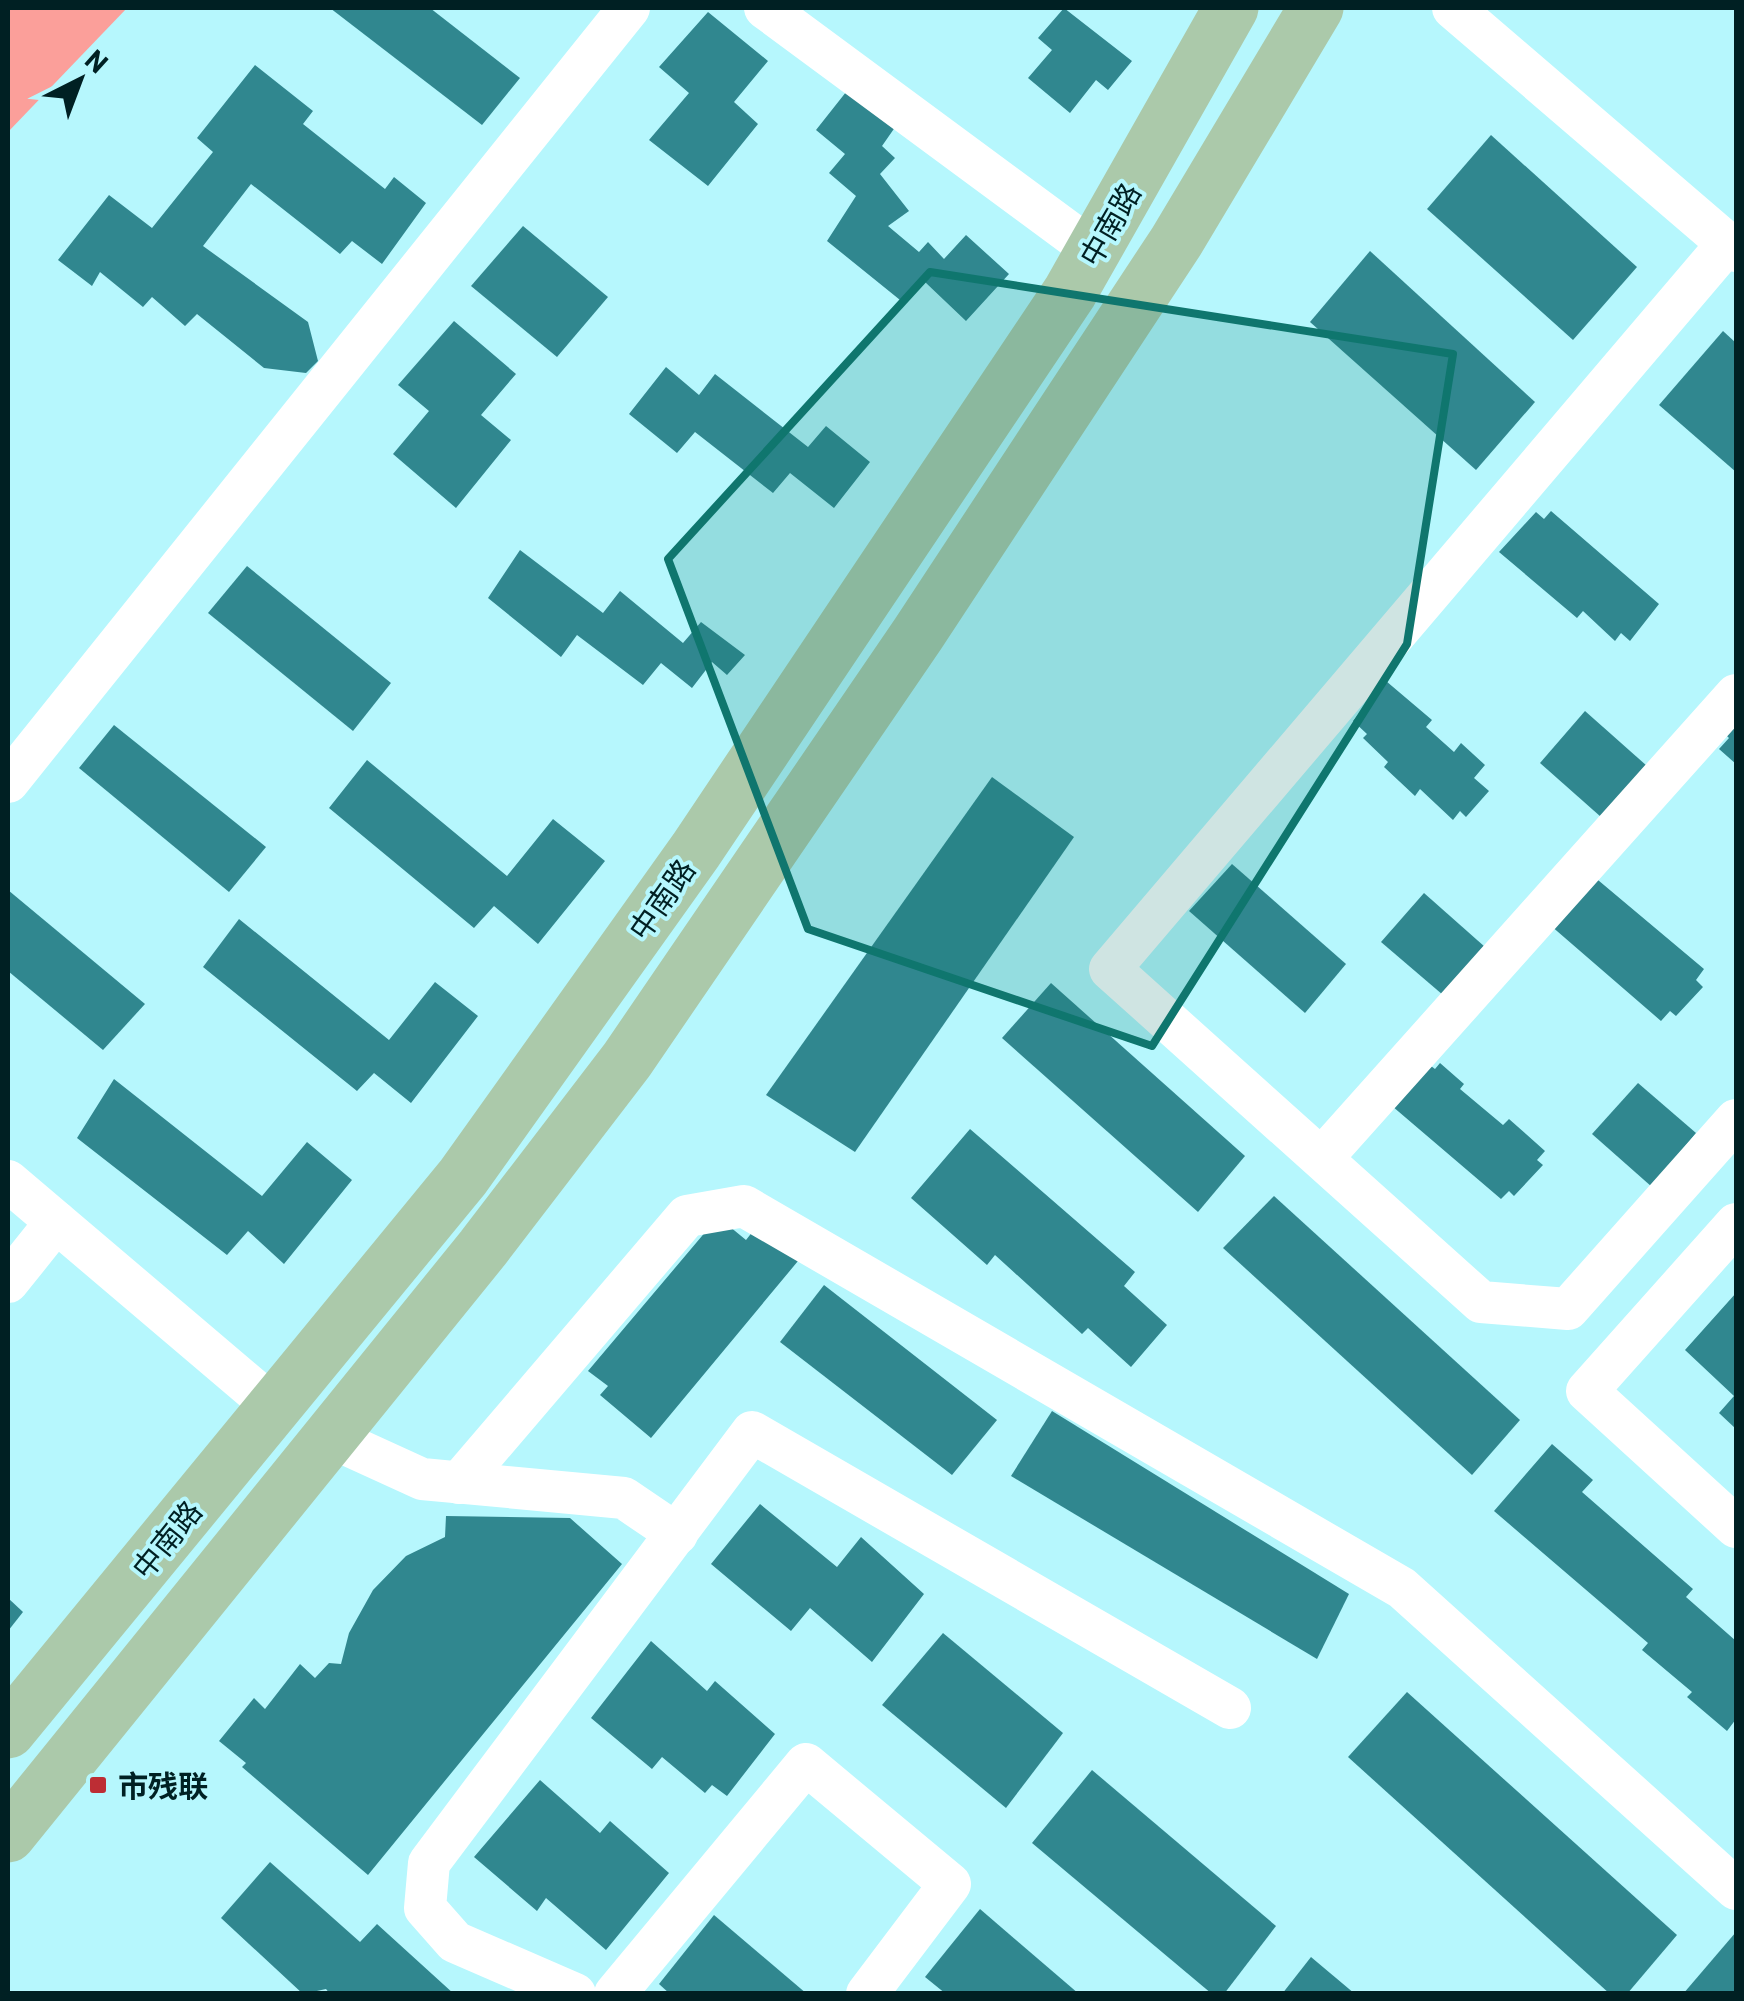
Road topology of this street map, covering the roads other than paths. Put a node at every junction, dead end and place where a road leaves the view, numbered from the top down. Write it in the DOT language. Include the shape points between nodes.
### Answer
graph roads {
  1 [pos="628,8"];
  2 [pos="765,8"];
  3 [pos="1232,8"];
  4 [pos="1316,8"];
  5 [pos="1453,8"];
  6 [pos="1732,247"];
  7 [pos="1094,251"];
  8 [pos="1736,695"];
  9 [pos="8,782"];
  10 [pos="1736,1120"];
  11 [pos="1322,1158"];
  12 [pos="8,1182"];
  13 [pos="56,1222"];
  14 [pos="1736,1224"];
  15 [pos="8,1282"];
  16 [pos="274,1406"];
  17 [pos="330,1437"];
  18 [pos="458,1483"];
  19 [pos="1736,1527"];
  20 [pos="677,1534"];
  21 [pos="1230,1708"];
  22 [pos="8,1731"];
  23 [pos="8,1835"];
  24 [pos="1736,1889"];
  25 [pos="575,1994"];
  26 [pos="615,1994"];
  27 [pos="867,1994"];
  1 -- 9 [label="street"];
  2 -- 7 [label="street"];
  3 -- 7 [label="main road, 中南路"];
  4 -- 17 [label="main road" via="1176,242 627,1060"];
  5 -- 6 [label="street"];
  6 -- 11 [label="street" via="1110,969"];
  7 -- 16 [label="main road, 中南路" via="696,850 463,1177"];
  8 -- 11 [label="street"];
  10 -- 11 [label="street" via="1568,1308 1481,1302"];
  12 -- 13 [label="street"];
  13 -- 15 [label="street"];
  13 -- 16 [label="street"];
  14 -- 19 [label="street" via="1587,1391"];
  16 -- 22 [label="main road, 中南路"];
  17 -- 18 [label="street" via="422,1479"];
  17 -- 23 [label="main road"];
  18 -- 20 [label="street" via="624,1498"];
  18 -- 24 [label="street" via="686,1216 744,1206 1402,1588"];
  20 -- 21 [label="street" via="752,1432"];
  20 -- 25 [label="street" via="429,1863 425,1908 455,1942"];
  26 -- 27 [label="street" via="806,1764 950,1884"];
}
